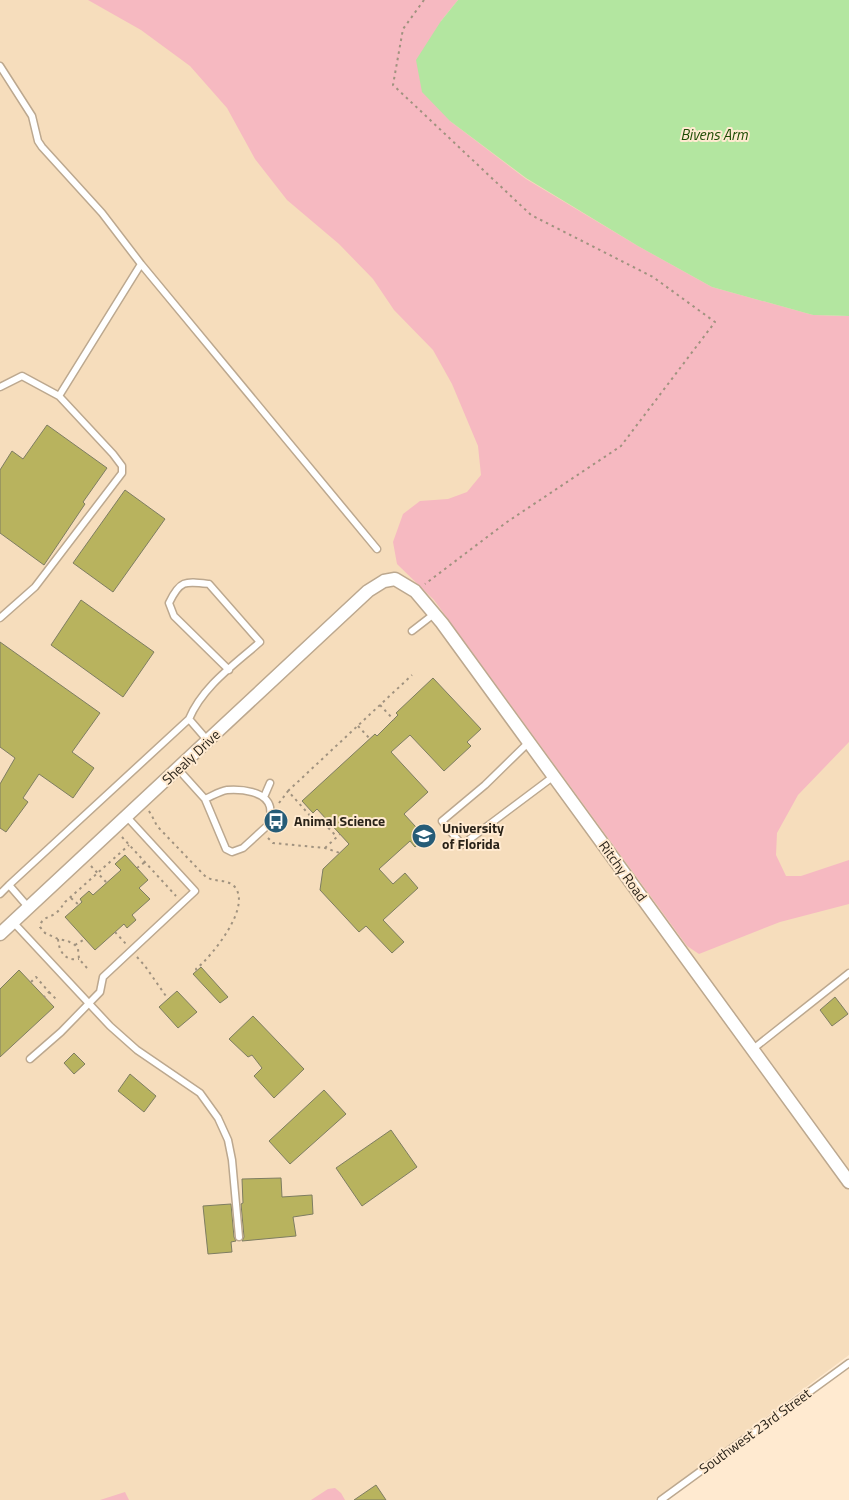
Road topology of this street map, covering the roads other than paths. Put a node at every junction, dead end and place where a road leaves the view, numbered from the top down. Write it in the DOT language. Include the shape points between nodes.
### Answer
graph roads {
  1 [pos="0,66"];
  2 [pos="141,264"];
  3 [pos="0,387"];
  4 [pos="58,396"];
  5 [pos="377,549"];
  6 [pos="384,581"];
  7 [pos="434,614"];
  8 [pos="0,618"];
  9 [pos="412,631"];
  10 [pos="229,670"];
  11 [pos="190,719"];
  12 [pos="208,741"];
  13 [pos="529,742"];
  14 [pos="178,769"];
  15 [pos="554,776"];
  16 [pos="270,783"];
  17 [pos="264,797"];
  18 [pos="205,799"];
  19 [pos="127,817"];
  20 [pos="9,885"];
  21 [pos="0,894"];
  22 [pos="29,908"];
  23 [pos="13,922"];
  24 [pos="0,934"];
  25 [pos="849,973"];
  26 [pos="89,1004"];
  27 [pos="753,1049"];
  28 [pos="30,1059"];
  29 [pos="849,1182"];
  30 [pos="239,1237"];
  31 [pos="849,1363"];
  32 [pos="661,1500"];
  1 -- 2 [label="lane" via="32,116 42,147 102,214"];
  2 -- 4 [label="lane"];
  2 -- 5 [label="lane"];
  3 -- 4 [label="lane" via="22,376"];
  4 -- 8 [label="lane" via="122,466 122,473 35,587"];
  6 -- 7 [label="street, Ritchy Road" via="395,579 415,591"];
  6 -- 12 [label="street, Shealy Drive" via="368,591"];
  7 -- 9 [label="lane"];
  7 -- 13 [label="street, Ritchy Road"];
  10 -- 10 [label="lane" via="260,642 209,584 189,581 176,589 169,602 174,616"];
  10 -- 11 [label="lane" via="205,693"];
  11 -- 12 [label="lane"];
  11 -- 20 [label="lane"];
  12 -- 14 [label="street, Shealy Drive"];
  13 -- 15 [label="street, Ritchy Road"];
  13 -- 15 [label="lane" via="442,821 462,844"];
  14 -- 18 [label="lane"];
  14 -- 19 [label="street, Shealy Drive"];
  15 -- 27 [label="street, Ritchy Road"];
  16 -- 17 [label="lane"];
  17 -- 18 [label="lane" via="226,790"];
  17 -- 18 [label="lane" via="270,809 270,822 237,852 226,849"];
  19 -- 22 [label="street, Shealy Drive"];
  19 -- 26 [label="lane" via="195,891 103,976 100,992"];
  20 -- 21 [label="lane"];
  20 -- 22 [label="lane"];
  22 -- 23 [label="street, Shealy Drive"];
  23 -- 24 [label="street, Shealy Drive"];
  23 -- 26 [label="lane"];
  25 -- 27 [label="lane"];
  26 -- 28 [label="lane"];
  26 -- 30 [label="lane" via="137,1050 200,1093 218,1118 228,1140 232,1160"];
  27 -- 29 [label="street, Ritchy Road"];
  31 -- 32 [label="lane, Southwest 23rd Street"];
}
